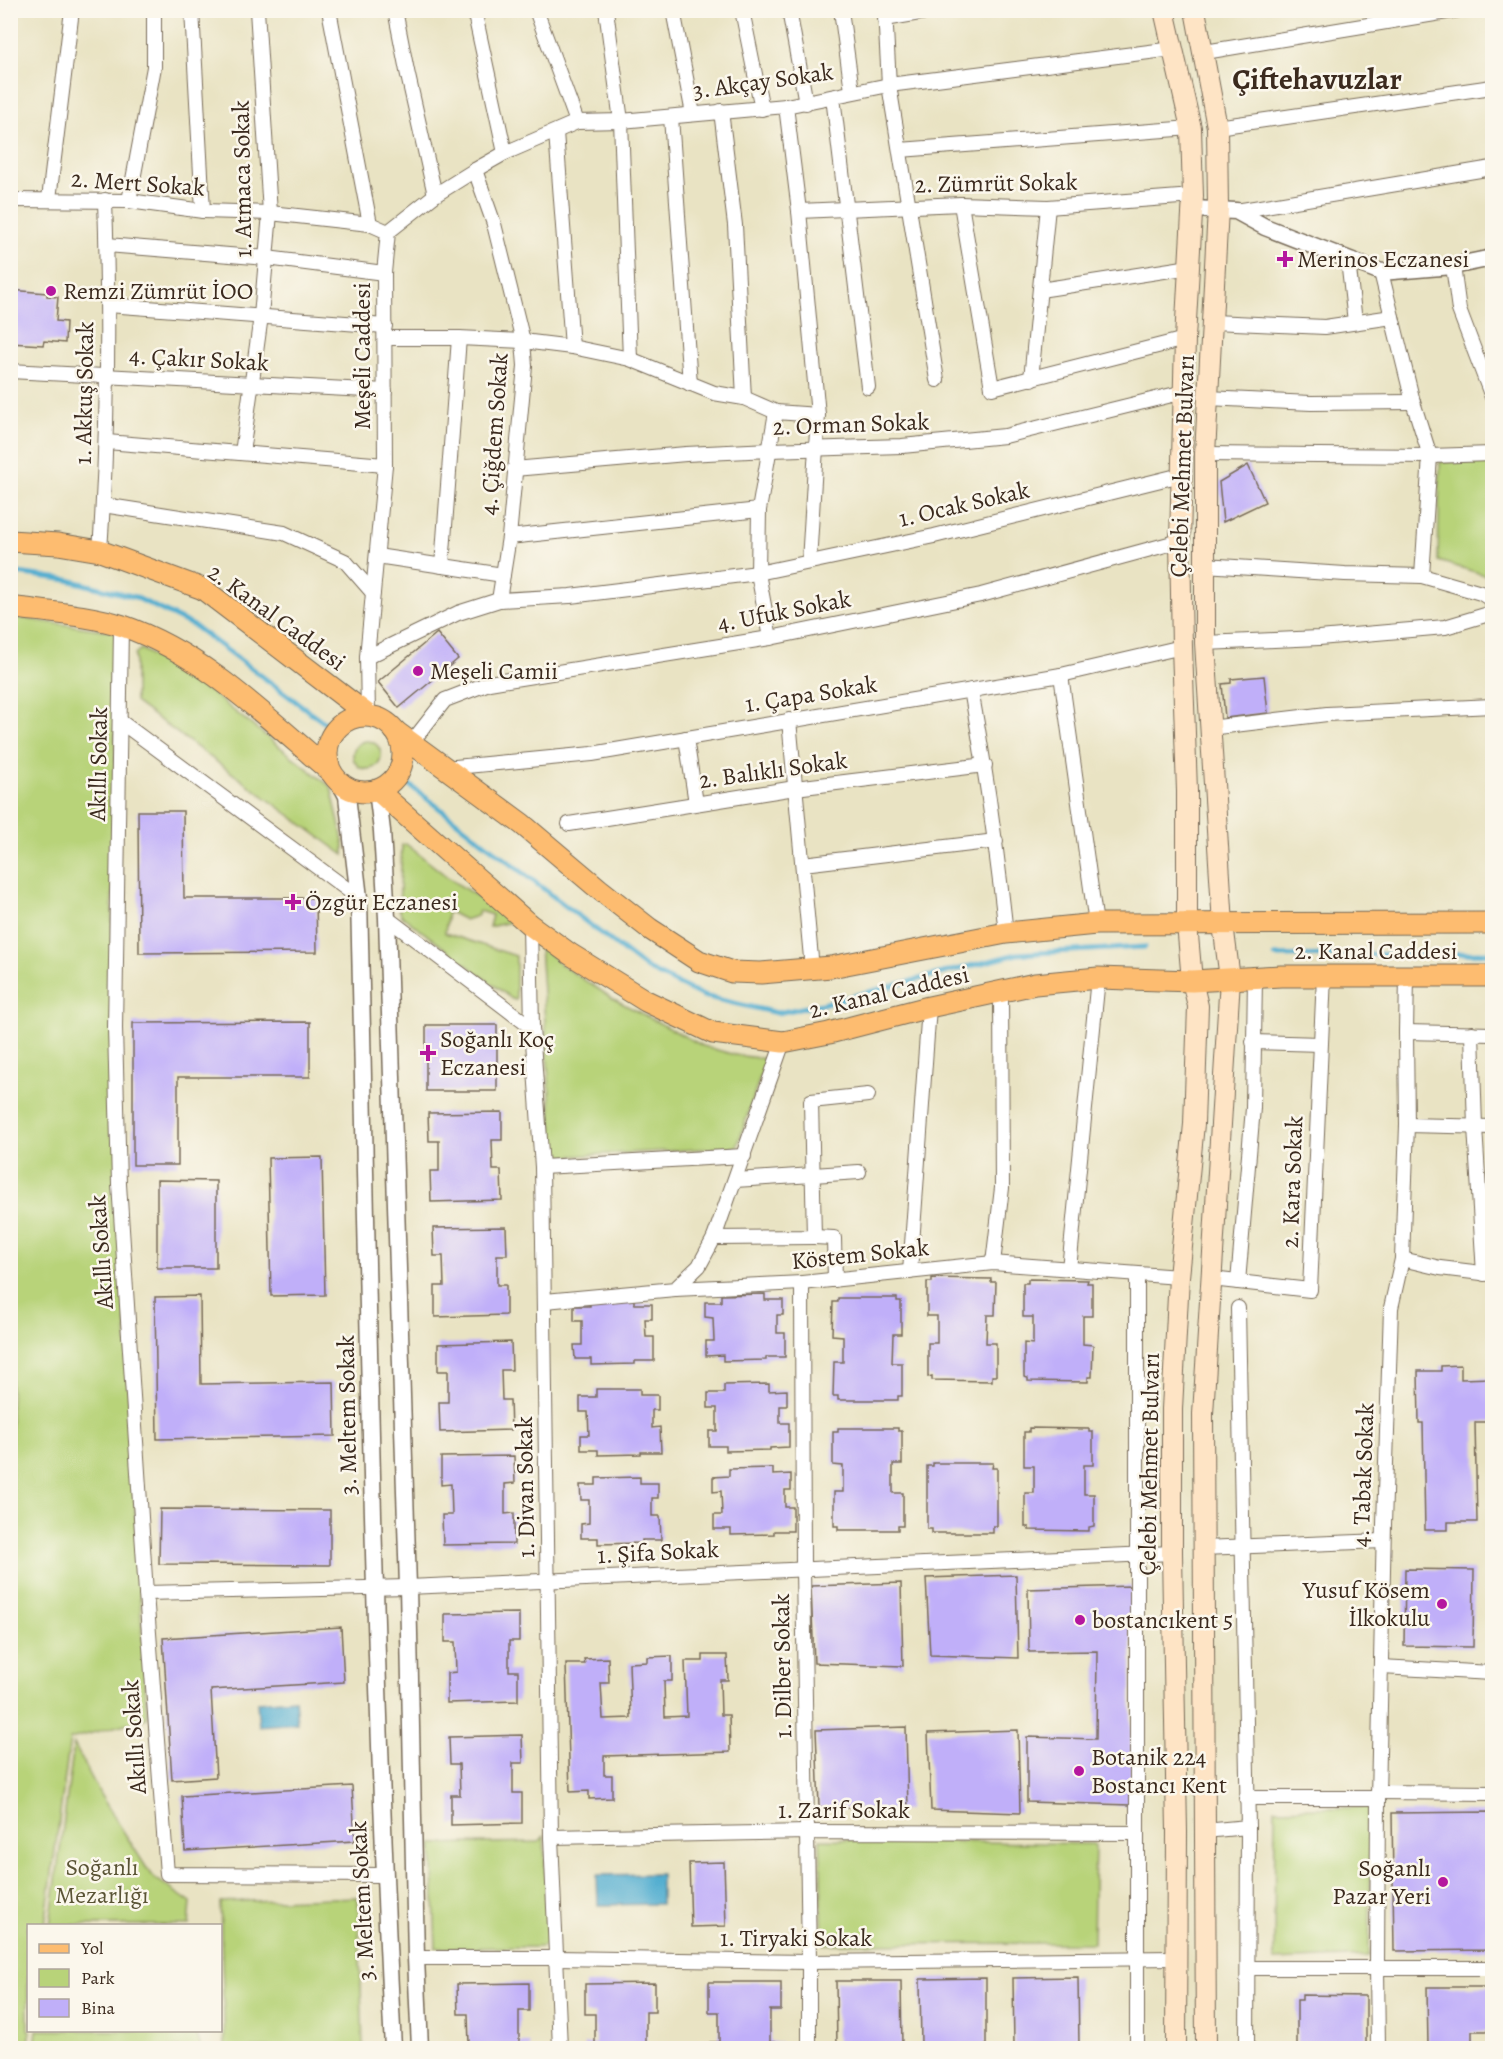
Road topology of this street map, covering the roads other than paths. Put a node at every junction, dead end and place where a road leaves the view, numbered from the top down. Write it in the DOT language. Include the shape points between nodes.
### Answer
graph roads {
  1 [pos="72,10"];
  2 [pos="154,10"];
  3 [pos="192,10"];
  4 [pos="257,10"];
  5 [pos="329,10"];
  6 [pos="395,10"];
  7 [pos="474,10"];
  8 [pos="536,10"];
  9 [pos="606,10"];
  10 [pos="673,10"];
  11 [pos="742,10"];
  12 [pos="789,10"];
  13 [pos="841,10"];
  14 [pos="937,10"];
  15 [pos="1164,10"];
  16 [pos="1195,10"];
  17 [pos="1459,10"];
  18 [pos="885,15"];
  19 [pos="1173,49"];
  20 [pos="1205,52"];
  21 [pos="889,85"];
  22 [pos="1492,87"];
  23 [pos="852,91"];
  24 [pos="833,97"];
  25 [pos="806,103"];
  26 [pos="786,106"];
  27 [pos="762,109"];
  28 [pos="721,111"];
  29 [pos="693,114"];
  30 [pos="671,117"];
  31 [pos="621,121"];
  32 [pos="577,122"];
  33 [pos="1217,127"];
  34 [pos="1191,128"];
  35 [pos="556,132"];
  36 [pos="900,150"];
  37 [pos="505,153"];
  38 [pos="1492,168"];
  39 [pos="475,170"];
  40 [pos="435,195"];
  41 [pos="10,200"];
  42 [pos="49,200"];
  43 [pos="105,200"];
  44 [pos="129,201"];
  45 [pos="1193,202"];
  46 [pos="961,204"];
  47 [pos="910,207"];
  48 [pos="1048,207"];
  49 [pos="846,208"];
  50 [pos="1227,210"];
  51 [pos="203,211"];
  52 [pos="799,211"];
  53 [pos="270,213"];
  54 [pos="370,224"];
  55 [pos="387,232"];
  56 [pos="107,245"];
  57 [pos="267,258"];
  58 [pos="1492,258"];
  59 [pos="1348,260"];
  60 [pos="1453,266"];
  61 [pos="1190,267"];
  62 [pos="1381,272"];
  63 [pos="384,273"];
  64 [pos="1040,290"];
  65 [pos="108,305"];
  66 [pos="261,315"];
  67 [pos="1392,317"];
  68 [pos="1213,322"];
  69 [pos="1355,322"];
  70 [pos="385,332"];
  71 [pos="459,338"];
  72 [pos="1185,339"];
  73 [pos="523,341"];
  74 [pos="572,347"];
  75 [pos="630,359"];
  76 [pos="10,371"];
  77 [pos="106,376"];
  78 [pos="1031,379"];
  79 [pos="937,380"];
  80 [pos="251,384"];
  81 [pos="690,384"];
  82 [pos="868,387"];
  83 [pos="385,391"];
  84 [pos="1184,392"];
  85 [pos="1492,397"];
  86 [pos="744,398"];
  87 [pos="1208,398"];
  88 [pos="1413,402"];
  89 [pos="776,412"];
  90 [pos="818,415"];
  91 [pos="107,442"];
  92 [pos="816,448"];
  93 [pos="770,450"];
  94 [pos="243,453"];
  95 [pos="1205,454"];
  96 [pos="1492,454"];
  97 [pos="1430,456"];
  98 [pos="385,465"];
  99 [pos="514,469"];
  100 [pos="1181,475"];
  101 [pos="103,505"];
  102 [pos="759,510"];
  103 [pos="508,537"];
  104 [pos="10,540"];
  105 [pos="1180,542"];
  106 [pos="100,551"];
  107 [pos="377,556"];
  108 [pos="809,562"];
  109 [pos="1204,565"];
  110 [pos="442,566"];
  111 [pos="758,573"];
  112 [pos="503,575"];
  113 [pos="1422,576"];
  114 [pos="373,593"];
  115 [pos="499,600"];
  116 [pos="1492,600"];
  117 [pos="10,607"];
  118 [pos="1492,613"];
  119 [pos="122,626"];
  120 [pos="770,638"];
  121 [pos="1205,643"];
  122 [pos="1182,647"];
  123 [pos="367,657"];
  124 [pos="1061,675"];
  125 [pos="971,690"];
  126 [pos="1492,706"];
  127 [pos="368,715"];
  128 [pos="789,720"];
  129 [pos="121,722"];
  130 [pos="1209,728"];
  131 [pos="404,736"];
  132 [pos="686,738"];
  133 [pos="985,765"];
  134 [pos="445,768"];
  135 [pos="335,778"];
  136 [pos="795,788"];
  137 [pos="376,790"];
  138 [pos="696,803"];
  139 [pos="569,824"];
  140 [pos="996,841"];
  141 [pos="802,864"];
  142 [pos="359,898"];
  143 [pos="387,918"];
  144 [pos="1492,923"];
  145 [pos="1096,924"];
  146 [pos="1187,924"];
  147 [pos="1224,924"];
  148 [pos="530,925"];
  149 [pos="1006,933"];
  150 [pos="812,969"];
  151 [pos="1324,976"];
  152 [pos="1407,976"];
  153 [pos="1492,976"];
  154 [pos="1254,977"];
  155 [pos="1098,978"];
  156 [pos="1230,979"];
  157 [pos="1192,981"];
  158 [pos="1001,992"];
  159 [pos="929,1007"];
  160 [pos="532,1028"];
  161 [pos="1406,1032"];
  162 [pos="1472,1034"];
  163 [pos="1492,1034"];
  164 [pos="783,1042"];
  165 [pos="1253,1042"];
  166 [pos="1320,1044"];
  167 [pos="868,1095"];
  168 [pos="1407,1125"];
  169 [pos="1475,1127"];
  170 [pos="1492,1127"];
  171 [pos="744,1156"];
  172 [pos="542,1167"];
  173 [pos="859,1172"];
  174 [pos="812,1176"];
  175 [pos="735,1180"];
  176 [pos="814,1237"];
  177 [pos="714,1238"];
  178 [pos="1402,1259"];
  179 [pos="993,1263"];
  180 [pos="1069,1269"];
  181 [pos="910,1272"];
  182 [pos="1137,1274"];
  183 [pos="1488,1274"];
  184 [pos="1179,1277"];
  185 [pos="1210,1279"];
  186 [pos="835,1280"];
  187 [pos="1238,1282"];
  188 [pos="802,1283"];
  189 [pos="675,1288"];
  190 [pos="545,1301"];
  191 [pos="1238,1308"];
  192 [pos="1383,1541"];
  193 [pos="1202,1548"];
  194 [pos="1242,1548"];
  195 [pos="1172,1553"];
  196 [pos="1136,1554"];
  197 [pos="803,1568"];
  198 [pos="549,1580"];
  199 [pos="375,1587"];
  200 [pos="408,1587"];
  201 [pos="146,1593"];
  202 [pos="1381,1667"];
  203 [pos="1492,1673"];
  204 [pos="1492,1793"];
  205 [pos="1378,1795"];
  206 [pos="1246,1798"];
  207 [pos="1248,1827"];
  208 [pos="1204,1831"];
  209 [pos="808,1832"];
  210 [pos="1137,1833"];
  211 [pos="552,1837"];
  212 [pos="384,1875"];
  213 [pos="416,1958"];
  214 [pos="557,1958"];
  215 [pos="1137,1958"];
  216 [pos="1176,1958"];
  217 [pos="809,1962"];
  218 [pos="1377,1967"];
  219 [pos="1248,1968"];
  220 [pos="1492,1968"];
  221 [pos="393,2049"];
  222 [pos="420,2049"];
  223 [pos="560,2049"];
  224 [pos="809,2049"];
  225 [pos="1137,2049"];
  226 [pos="1176,2049"];
  227 [pos="1206,2049"];
  228 [pos="1247,2049"];
  229 [pos="1378,2049"];
  1 -- 42 [label="street"];
  2 -- 44 [label="street" via="154,67"];
  3 -- 51 [label="street"];
  4 -- 53 [label="street, 1. Atmaca Sokak"];
  5 -- 54 [label="street"];
  6 -- 40 [label="street"];
  7 -- 37 [label="street"];
  8 -- 32 [label="street"];
  9 -- 31 [label="street"];
  10 -- 29 [label="street"];
  11 -- 27 [label="street"];
  12 -- 25 [label="street"];
  13 -- 23 [label="street"];
  14 -- 18 [label="street"];
  15 -- 19 [label="main road, Çelebi Mehmet Bulvarı"];
  16 -- 20 [label="main road, Çelebi Mehmet Bulvarı"];
  17 -- 20 [label="street"];
  18 -- 21 [label="street"];
  19 -- 21 [label="street, 3. Akçay Sokak"];
  19 -- 34 [label="main road, Çelebi Mehmet Bulvarı"];
  20 -- 33 [label="main road, Çelebi Mehmet Bulvarı"];
  21 -- 23 [label="street, 3. Akçay Sokak"];
  21 -- 36 [label="street"];
  22 -- 33 [label="street"];
  23 -- 24 [label="street, 3. Akçay Sokak"];
  24 -- 25 [label="street, 3. Akçay Sokak"];
  24 -- 49 [label="street"];
  25 -- 26 [label="street, 3. Akçay Sokak"];
  26 -- 27 [label="street, 3. Akçay Sokak"];
  26 -- 52 [label="street"];
  27 -- 28 [label="street, 3. Akçay Sokak"];
  28 -- 29 [label="street, 3. Akçay Sokak"];
  28 -- 86 [label="street" via="735,225"];
  29 -- 30 [label="street, 3. Akçay Sokak"];
  30 -- 31 [label="street, 3. Akçay Sokak"];
  30 -- 81 [label="street"];
  31 -- 32 [label="street, 3. Akçay Sokak"];
  31 -- 75 [label="street"];
  32 -- 35 [label="street, 3. Akçay Sokak"];
  33 -- 50 [label="main road, Çelebi Mehmet Bulvarı"];
  34 -- 36 [label="street"];
  34 -- 45 [label="main road, Çelebi Mehmet Bulvarı"];
  35 -- 37 [label="street, 3. Akçay Sokak"];
  35 -- 74 [label="street"];
  36 -- 47 [label="street"];
  37 -- 39 [label="street, 3. Akçay Sokak"];
  38 -- 50 [label="street"];
  39 -- 40 [label="street, 3. Akçay Sokak"];
  39 -- 73 [label="street, 4. Çiğdem Sokak" via="494,224"];
  40 -- 55 [label="street, 3. Akçay Sokak"];
  41 -- 42 [label="street, 2. Mert Sokak"];
  42 -- 43 [label="street, 2. Mert Sokak"];
  43 -- 44 [label="street, 2. Mert Sokak"];
  43 -- 56 [label="street, 1. Akkuş Sokak"];
  44 -- 51 [label="street, 2. Mert Sokak"];
  45 -- 48 [label="street, 2. Zümrüt Sokak"];
  45 -- 50 [label="street"];
  45 -- 61 [label="main road, Çelebi Mehmet Bulvarı"];
  46 -- 47 [label="street, 2. Zümrüt Sokak"];
  46 -- 48 [label="street, 2. Zümrüt Sokak"];
  46 -- 78 [label="street" via="992,388"];
  47 -- 49 [label="street, 2. Zümrüt Sokak"];
  47 -- 79 [label="street"];
  48 -- 64 [label="street"];
  49 -- 52 [label="street, 2. Zümrüt Sokak"];
  49 -- 82 [label="street"];
  50 -- 59 [label="street"];
  50 -- 68 [label="main road, Çelebi Mehmet Bulvarı"];
  51 -- 53 [label="street, 2. Mert Sokak"];
  52 -- 90 [label="street"];
  53 -- 54 [label="street, 2. Mert Sokak"];
  53 -- 57 [label="street, 1. Atmaca Sokak"];
  54 -- 55 [label="street"];
  55 -- 63 [label="street, Meşeli Caddesi"];
  56 -- 57 [label="street"];
  56 -- 65 [label="street, 1. Akkuş Sokak"];
  57 -- 63 [label="street"];
  57 -- 66 [label="street, 1. Atmaca Sokak"];
  58 -- 60 [label="street"];
  59 -- 62 [label="street"];
  59 -- 69 [label="street"];
  60 -- 62 [label="street"];
  60 -- 85 [label="street" via="1459,310"];
  61 -- 64 [label="street"];
  61 -- 72 [label="main road, Çelebi Mehmet Bulvarı"];
  62 -- 67 [label="street"];
  63 -- 70 [label="street, Meşeli Caddesi"];
  64 -- 78 [label="street"];
  65 -- 66 [label="street"];
  65 -- 77 [label="street, 1. Akkuş Sokak"];
  66 -- 70 [label="street"];
  66 -- 80 [label="street, 1. Atmaca Sokak"];
  67 -- 69 [label="street"];
  67 -- 88 [label="street"];
  68 -- 69 [label="street" via="1325,327"];
  68 -- 87 [label="main road, Çelebi Mehmet Bulvarı"];
  70 -- 71 [label="street"];
  70 -- 83 [label="street, Meşeli Caddesi"];
  71 -- 73 [label="street"];
  71 -- 110 [label="street"];
  72 -- 78 [label="street"];
  72 -- 84 [label="main road, Çelebi Mehmet Bulvarı"];
  73 -- 74 [label="street"];
  73 -- 99 [label="street, 4. Çiğdem Sokak" via="525,366"];
  74 -- 75 [label="street"];
  75 -- 81 [label="street"];
  76 -- 77 [label="street, 4. Çakır Sokak"];
  77 -- 80 [label="street, 4. Çakır Sokak"];
  77 -- 91 [label="street, 1. Akkuş Sokak"];
  80 -- 83 [label="street, 4. Çakır Sokak"];
  80 -- 94 [label="street, 1. Atmaca Sokak"];
  81 -- 86 [label="street"];
  83 -- 98 [label="street, Meşeli Caddesi"];
  84 -- 92 [label="street, 2. Orman Sokak" via="1005,436 902,446"];
  84 -- 100 [label="main road, Çelebi Mehmet Bulvarı"];
  86 -- 89 [label="street"];
  87 -- 88 [label="street"];
  87 -- 95 [label="main road, Çelebi Mehmet Bulvarı"];
  88 -- 97 [label="street"];
  89 -- 90 [label="street"];
  89 -- 93 [label="street"];
  90 -- 92 [label="street"];
  91 -- 94 [label="street"];
  91 -- 101 [label="street, 1. Akkuş Sokak"];
  92 -- 93 [label="street, 2. Orman Sokak"];
  92 -- 108 [label="street"];
  93 -- 99 [label="street, 2. Orman Sokak"];
  93 -- 102 [label="street"];
  94 -- 98 [label="street"];
  95 -- 97 [label="street"];
  95 -- 109 [label="main road, Çelebi Mehmet Bulvarı"];
  96 -- 97 [label="street"];
  97 -- 113 [label="street"];
  98 -- 107 [label="street, Meşeli Caddesi"];
  99 -- 103 [label="street, 4. Çiğdem Sokak"];
  100 -- 105 [label="main road, Çelebi Mehmet Bulvarı"];
  100 -- 108 [label="street, 1. Ocak Sokak" via="934,536"];
  101 -- 106 [label="street, 1. Akkuş Sokak"];
  101 -- 114 [label="street" via="284,533 345,561"];
  102 -- 103 [label="street"];
  102 -- 111 [label="street"];
  103 -- 112 [label="street, 4. Çiğdem Sokak"];
  104 -- 106 [label="main road, 2. Kanal Caddesi"];
  105 -- 120 [label="street, 4. Ufuk Sokak" via="981,595"];
  105 -- 122 [label="main road, Çelebi Mehmet Bulvarı"];
  106 -- 127 [label="main road, 2. Kanal Caddesi" via="203,589"];
  107 -- 110 [label="street"];
  107 -- 114 [label="street, Meşeli Caddesi"];
  108 -- 111 [label="street, 1. Ocak Sokak"];
  109 -- 113 [label="street"];
  109 -- 121 [label="main road, Çelebi Mehmet Bulvarı"];
  110 -- 112 [label="street"];
  111 -- 115 [label="street, 1. Ocak Sokak" via="570,596"];
  111 -- 120 [label="street"];
  112 -- 115 [label="street, 4. Çiğdem Sokak"];
  113 -- 116 [label="street" via="1481,593"];
  114 -- 123 [label="street, Meşeli Caddesi"];
  115 -- 123 [label="street, 1. Ocak Sokak" via="458,613"];
  117 -- 119 [label="main road"];
  118 -- 121 [label="street" via="1444,627"];
  119 -- 129 [label="street, Akıllı Sokak"];
  119 -- 135 [label="main road" via="167,644 224,681"];
  120 -- 131 [label="street, 4. Ufuk Sokak" via="489,683 445,700"];
  121 -- 130 [label="main road, Çelebi Mehmet Bulvarı"];
  122 -- 124 [label="street, 1. Çapa Sokak"];
  122 -- 146 [label="main road, Çelebi Mehmet Bulvarı"];
  123 -- 127 [label="street, Meşeli Caddesi"];
  124 -- 125 [label="street, 1. Çapa Sokak"];
  124 -- 145 [label="street"];
  125 -- 128 [label="street, 1. Çapa Sokak"];
  125 -- 133 [label="street"];
  126 -- 130 [label="street" via="1327,714"];
  127 -- 131 [label="main road" via="383,720"];
  127 -- 135 [label="main road" via="342,722 328,741 327,764"];
  128 -- 132 [label="street, 1. Çapa Sokak"];
  128 -- 136 [label="street"];
  129 -- 142 [label="street"];
  129 -- 201 [label="street, Akıllı Sokak" via="115,1028 119,1184"];
  130 -- 147 [label="main road, Çelebi Mehmet Bulvarı"];
  131 -- 134 [label="main road, 2. Kanal Caddesi"];
  131 -- 137 [label="main road" via="398,772 390,783"];
  132 -- 134 [label="street, 1. Çapa Sokak" via="592,753"];
  132 -- 138 [label="street"];
  133 -- 136 [label="street, 2. Balıklı Sokak"];
  133 -- 140 [label="street"];
  134 -- 150 [label="main road, 2. Kanal Caddesi" via="540,838 650,929 699,961 732,972"];
  135 -- 137 [label="main road" via="358,792"];
  135 -- 142 [label="street, 3. Meltem Sokak" via="347,796"];
  136 -- 138 [label="street, 2. Balıklı Sokak"];
  136 -- 141 [label="street"];
  137 -- 143 [label="street"];
  137 -- 148 [label="main road, 2. Kanal Caddesi"];
  138 -- 139 [label="street, 2. Balıklı Sokak"];
  140 -- 141 [label="street"];
  140 -- 149 [label="street"];
  141 -- 150 [label="street"];
  142 -- 199 [label="street, 3. Meltem Sokak"];
  143 -- 160 [label="street"];
  143 -- 200 [label="street"];
  144 -- 147 [label="main road, 2. Kanal Caddesi"];
  145 -- 146 [label="main road, 2. Kanal Caddesi"];
  145 -- 149 [label="main road, 2. Kanal Caddesi"];
  146 -- 147 [label="main road, 2. Kanal Caddesi"];
  146 -- 157 [label="main road, Çelebi Mehmet Bulvarı"];
  147 -- 156 [label="main road, Çelebi Mehmet Bulvarı"];
  148 -- 160 [label="street, 1. Divan Sokak"];
  148 -- 164 [label="main road, 2. Kanal Caddesi" via="646,1000 713,1033"];
  149 -- 150 [label="main road, 2. Kanal Caddesi"];
  151 -- 152 [label="main road, 2. Kanal Caddesi"];
  151 -- 154 [label="main road, 2. Kanal Caddesi"];
  151 -- 166 [label="street, 2. Kara Sokak"];
  152 -- 153 [label="main road, 2. Kanal Caddesi"];
  152 -- 161 [label="street, 4. Tabak Sokak"];
  154 -- 156 [label="main road, 2. Kanal Caddesi"];
  154 -- 165 [label="street"];
  155 -- 157 [label="main road, 2. Kanal Caddesi"];
  155 -- 158 [label="main road, 2. Kanal Caddesi" via="1035,984"];
  155 -- 180 [label="street"];
  156 -- 157 [label="main road, 2. Kanal Caddesi"];
  156 -- 185 [label="main road, Çelebi Mehmet Bulvarı"];
  157 -- 184 [label="main road, Çelebi Mehmet Bulvarı" via="1198,1006 1194,1124"];
  158 -- 159 [label="main road, 2. Kanal Caddesi"];
  158 -- 179 [label="street" via="1002,1188"];
  159 -- 164 [label="main road, 2. Kanal Caddesi"];
  159 -- 181 [label="street"];
  160 -- 172 [label="street, 1. Divan Sokak"];
  161 -- 162 [label="street"];
  161 -- 168 [label="street, 4. Tabak Sokak"];
  162 -- 163 [label="street"];
  162 -- 169 [label="street"];
  164 -- 171 [label="street"];
  165 -- 166 [label="street"];
  165 -- 187 [label="street" via="1252,1108"];
  166 -- 187 [label="street, 2. Kara Sokak" via="1310,1290"];
  167 -- 174 [label="street" via="811,1101"];
  168 -- 169 [label="street"];
  168 -- 178 [label="street, 4. Tabak Sokak"];
  169 -- 170 [label="street"];
  169 -- 183 [label="street"];
  171 -- 172 [label="street"];
  171 -- 175 [label="street"];
  172 -- 190 [label="street, 1. Divan Sokak"];
  173 -- 174 [label="street"];
  174 -- 175 [label="street"];
  174 -- 176 [label="street"];
  175 -- 177 [label="street"];
  176 -- 177 [label="street"];
  176 -- 186 [label="street" via="834,1238"];
  177 -- 189 [label="street" via="699,1266"];
  178 -- 183 [label="street"];
  178 -- 192 [label="street, 4. Tabak Sokak" via="1391,1308"];
  179 -- 180 [label="street, Köstem Sokak"];
  179 -- 181 [label="street, Köstem Sokak"];
  180 -- 182 [label="street, Köstem Sokak"];
  181 -- 186 [label="street, Köstem Sokak"];
  182 -- 184 [label="street, Köstem Sokak"];
  182 -- 196 [label="street"];
  184 -- 195 [label="main road, Çelebi Mehmet Bulvarı" via="1172,1409"];
  185 -- 187 [label="street, 2. Kara Sokak"];
  185 -- 193 [label="main road"];
  186 -- 188 [label="street, Köstem Sokak"];
  188 -- 189 [label="street, Köstem Sokak"];
  188 -- 197 [label="street, 1. Dilber Sokak"];
  189 -- 190 [label="street, Köstem Sokak"];
  190 -- 198 [label="street, 1. Divan Sokak"];
  191 -- 194 [label="street"];
  192 -- 194 [label="street"];
  192 -- 202 [label="street, 4. Tabak Sokak"];
  193 -- 194 [label="street"];
  193 -- 208 [label="main road"];
  194 -- 206 [label="street"];
  195 -- 196 [label="street, 1. Şifa Sokak"];
  195 -- 216 [label="main road, Çelebi Mehmet Bulvarı"];
  196 -- 197 [label="street, 1. Şifa Sokak"];
  196 -- 210 [label="street"];
  197 -- 198 [label="street, 1. Şifa Sokak"];
  197 -- 209 [label="street, 1. Dilber Sokak"];
  198 -- 200 [label="street, 1. Şifa Sokak"];
  198 -- 211 [label="street, 1. Divan Sokak"];
  199 -- 200 [label="street, 1. Şifa Sokak"];
  199 -- 201 [label="street, 1. Şifa Sokak"];
  199 -- 212 [label="street, 3. Meltem Sokak"];
  200 -- 213 [label="street"];
  201 -- 212 [label="street, Akıllı Sokak" via="167,1874"];
  202 -- 203 [label="street"];
  202 -- 205 [label="street, 4. Tabak Sokak"];
  204 -- 205 [label="street"];
  205 -- 206 [label="street"];
  205 -- 218 [label="street, 4. Tabak Sokak"];
  206 -- 207 [label="street"];
  207 -- 208 [label="street"];
  207 -- 219 [label="street"];
  208 -- 227 [label="main road"];
  209 -- 210 [label="street, 1. Zarif Sokak"];
  209 -- 211 [label="street, 1. Zarif Sokak"];
  209 -- 217 [label="street, 1. Dilber Sokak"];
  210 -- 215 [label="street"];
  211 -- 214 [label="street, 1. Divan Sokak"];
  212 -- 221 [label="street, 3. Meltem Sokak"];
  213 -- 214 [label="street, 1. Tiryaki Sokak"];
  213 -- 222 [label="street"];
  214 -- 217 [label="street, 1. Tiryaki Sokak"];
  214 -- 223 [label="street, 1. Divan Sokak"];
  215 -- 216 [label="street, 1. Tiryaki Sokak"];
  215 -- 217 [label="street, 1. Tiryaki Sokak"];
  215 -- 225 [label="street"];
  216 -- 226 [label="main road, Çelebi Mehmet Bulvarı"];
  217 -- 224 [label="street, 1. Dilber Sokak"];
  218 -- 219 [label="street"];
  218 -- 220 [label="street"];
  218 -- 229 [label="street, 4. Tabak Sokak"];
  219 -- 228 [label="street"];
}
